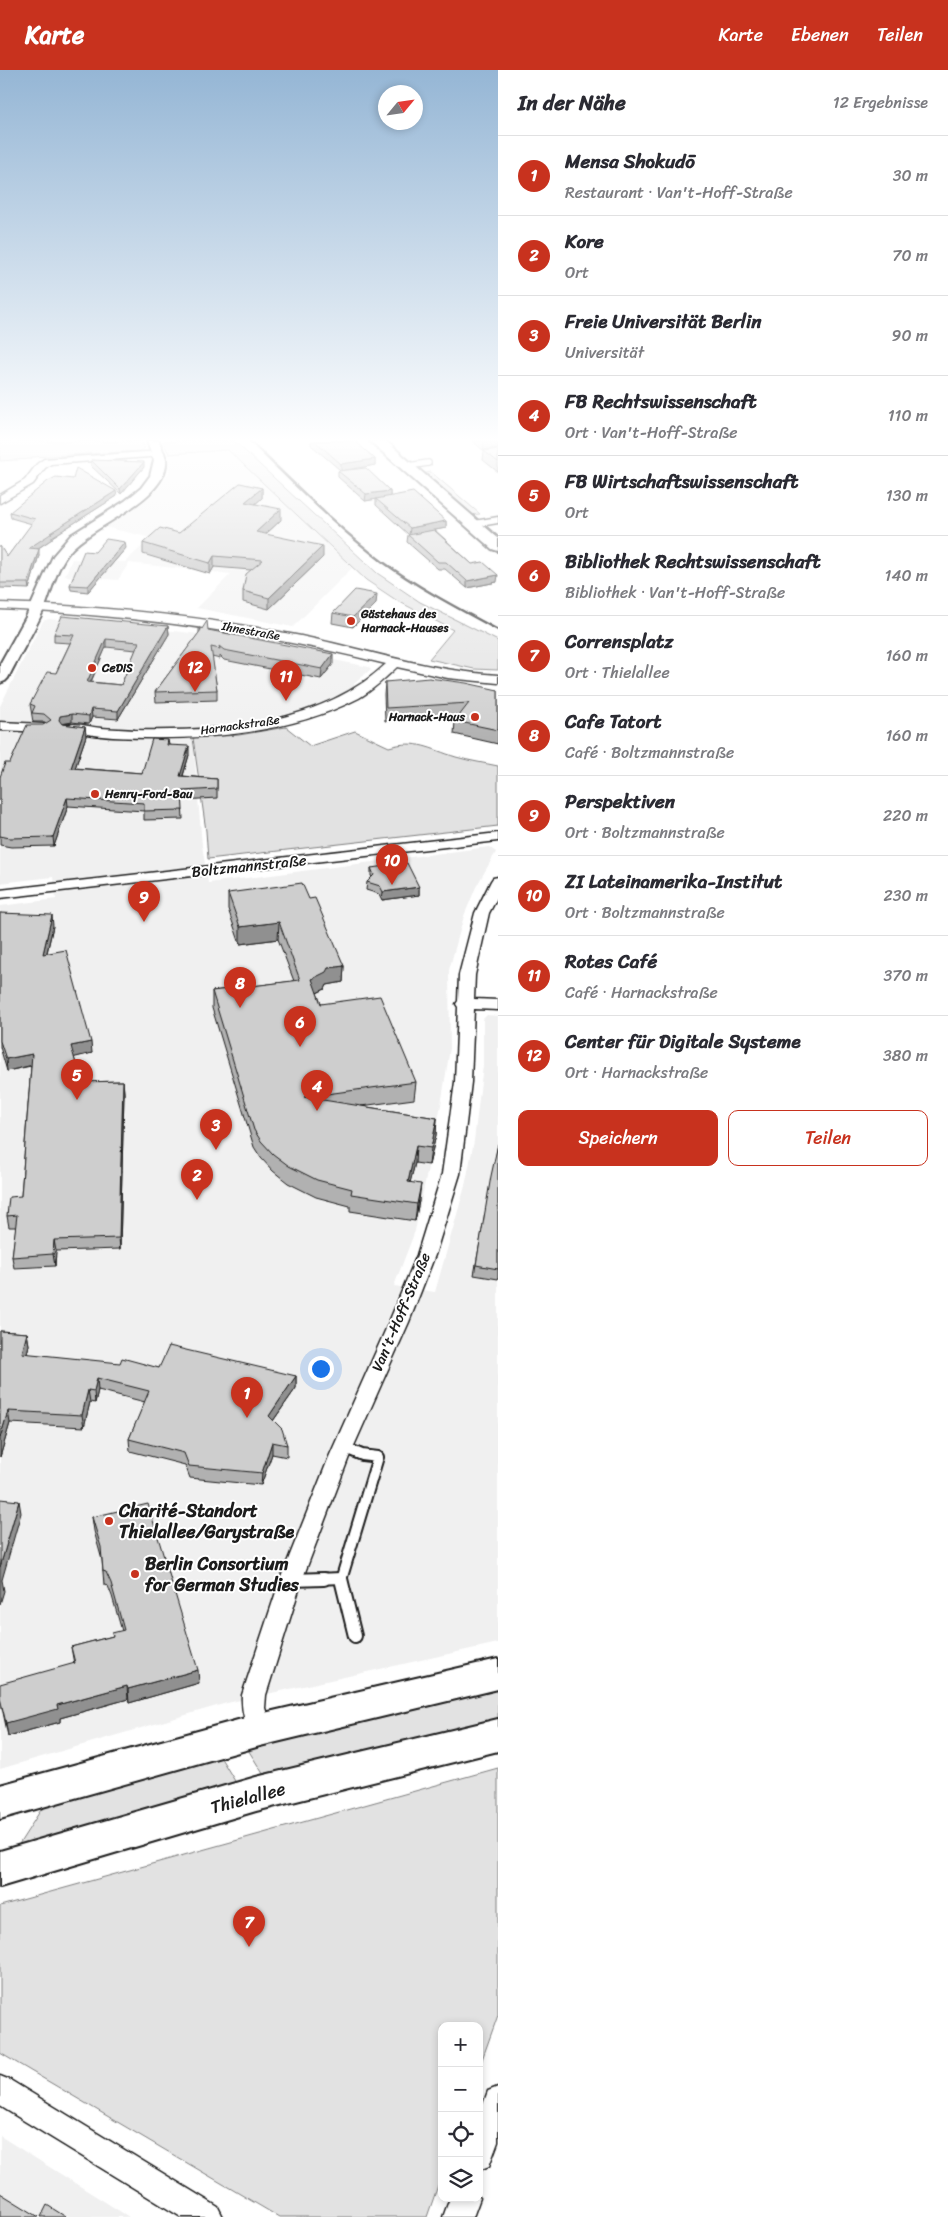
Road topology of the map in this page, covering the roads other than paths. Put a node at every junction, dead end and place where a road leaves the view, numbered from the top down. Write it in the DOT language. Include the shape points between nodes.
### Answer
graph roads {
  1 [pos="73,541"];
  2 [pos="0,606"];
  3 [pos="38,607"];
  4 [pos="395,662"];
  5 [pos="0,678"];
  6 [pos="498,680"];
  7 [pos="0,726"];
  8 [pos="44,728"];
  9 [pos="68,728"];
  10 [pos="498,837"];
  11 [pos="498,881"];
  12 [pos="0,894"];
  13 [pos="464,1004"];
  14 [pos="498,1005"];
  15 [pos="343,1447"];
  16 [pos="341,1578"];
  17 [pos="291,1580"];
  18 [pos="355,1636"];
  19 [pos="498,1674"];
  20 [pos="260,1730"];
  21 [pos="498,1735"];
  22 [pos="0,1802"];
  23 [pos="0,1869"];
  24 [pos="0,2090"];
  25 [pos="498,2101"];
  26 [pos="483,2144"];
  27 [pos="464,2202"];
  28 [pos="208,2217"];
  29 [pos="458,2217"];
  1 -- 3 [label="street" via="66,546 50,576"];
  2 -- 3 [label="street, Ihnestraße"];
  3 -- 4 [label="street, Ihnestraße" via="190,620 258,631"];
  3 -- 5 [label="street"];
  4 -- 6 [label="street, Ihnestraße" via="459,676"];
  4 -- 9 [label="street, Harnackstraße" via="353,695 320,709 262,724 148,733"];
  7 -- 8 [label="street"];
  10 -- 12 [label="street, Boltzmannstraße"];
  11 -- 13 [label="street, Van't-Hoff-Straße" via="480,921 466,975"];
  13 -- 14 [label="street"];
  13 -- 15 [label="street, Van't-Hoff-Straße" via="464,1073 451,1174 426,1254"];
  15 -- 16 [label="lane" via="378,1457"];
  15 -- 17 [label="street, Van't-Hoff-Straße"];
  16 -- 17 [label="lane"];
  16 -- 18 [label="lane"];
  17 -- 20 [label="street, Van't-Hoff-Straße" via="254,1695 252,1708"];
  19 -- 20 [label="main road"];
  20 -- 22 [label="main road"];
  21 -- 23 [label="main road, Thielallee" via="256,1794"];
  24 -- 28 [label="street"];
  25 -- 26 [label="street"];
  27 -- 29 [label="street"];
}
